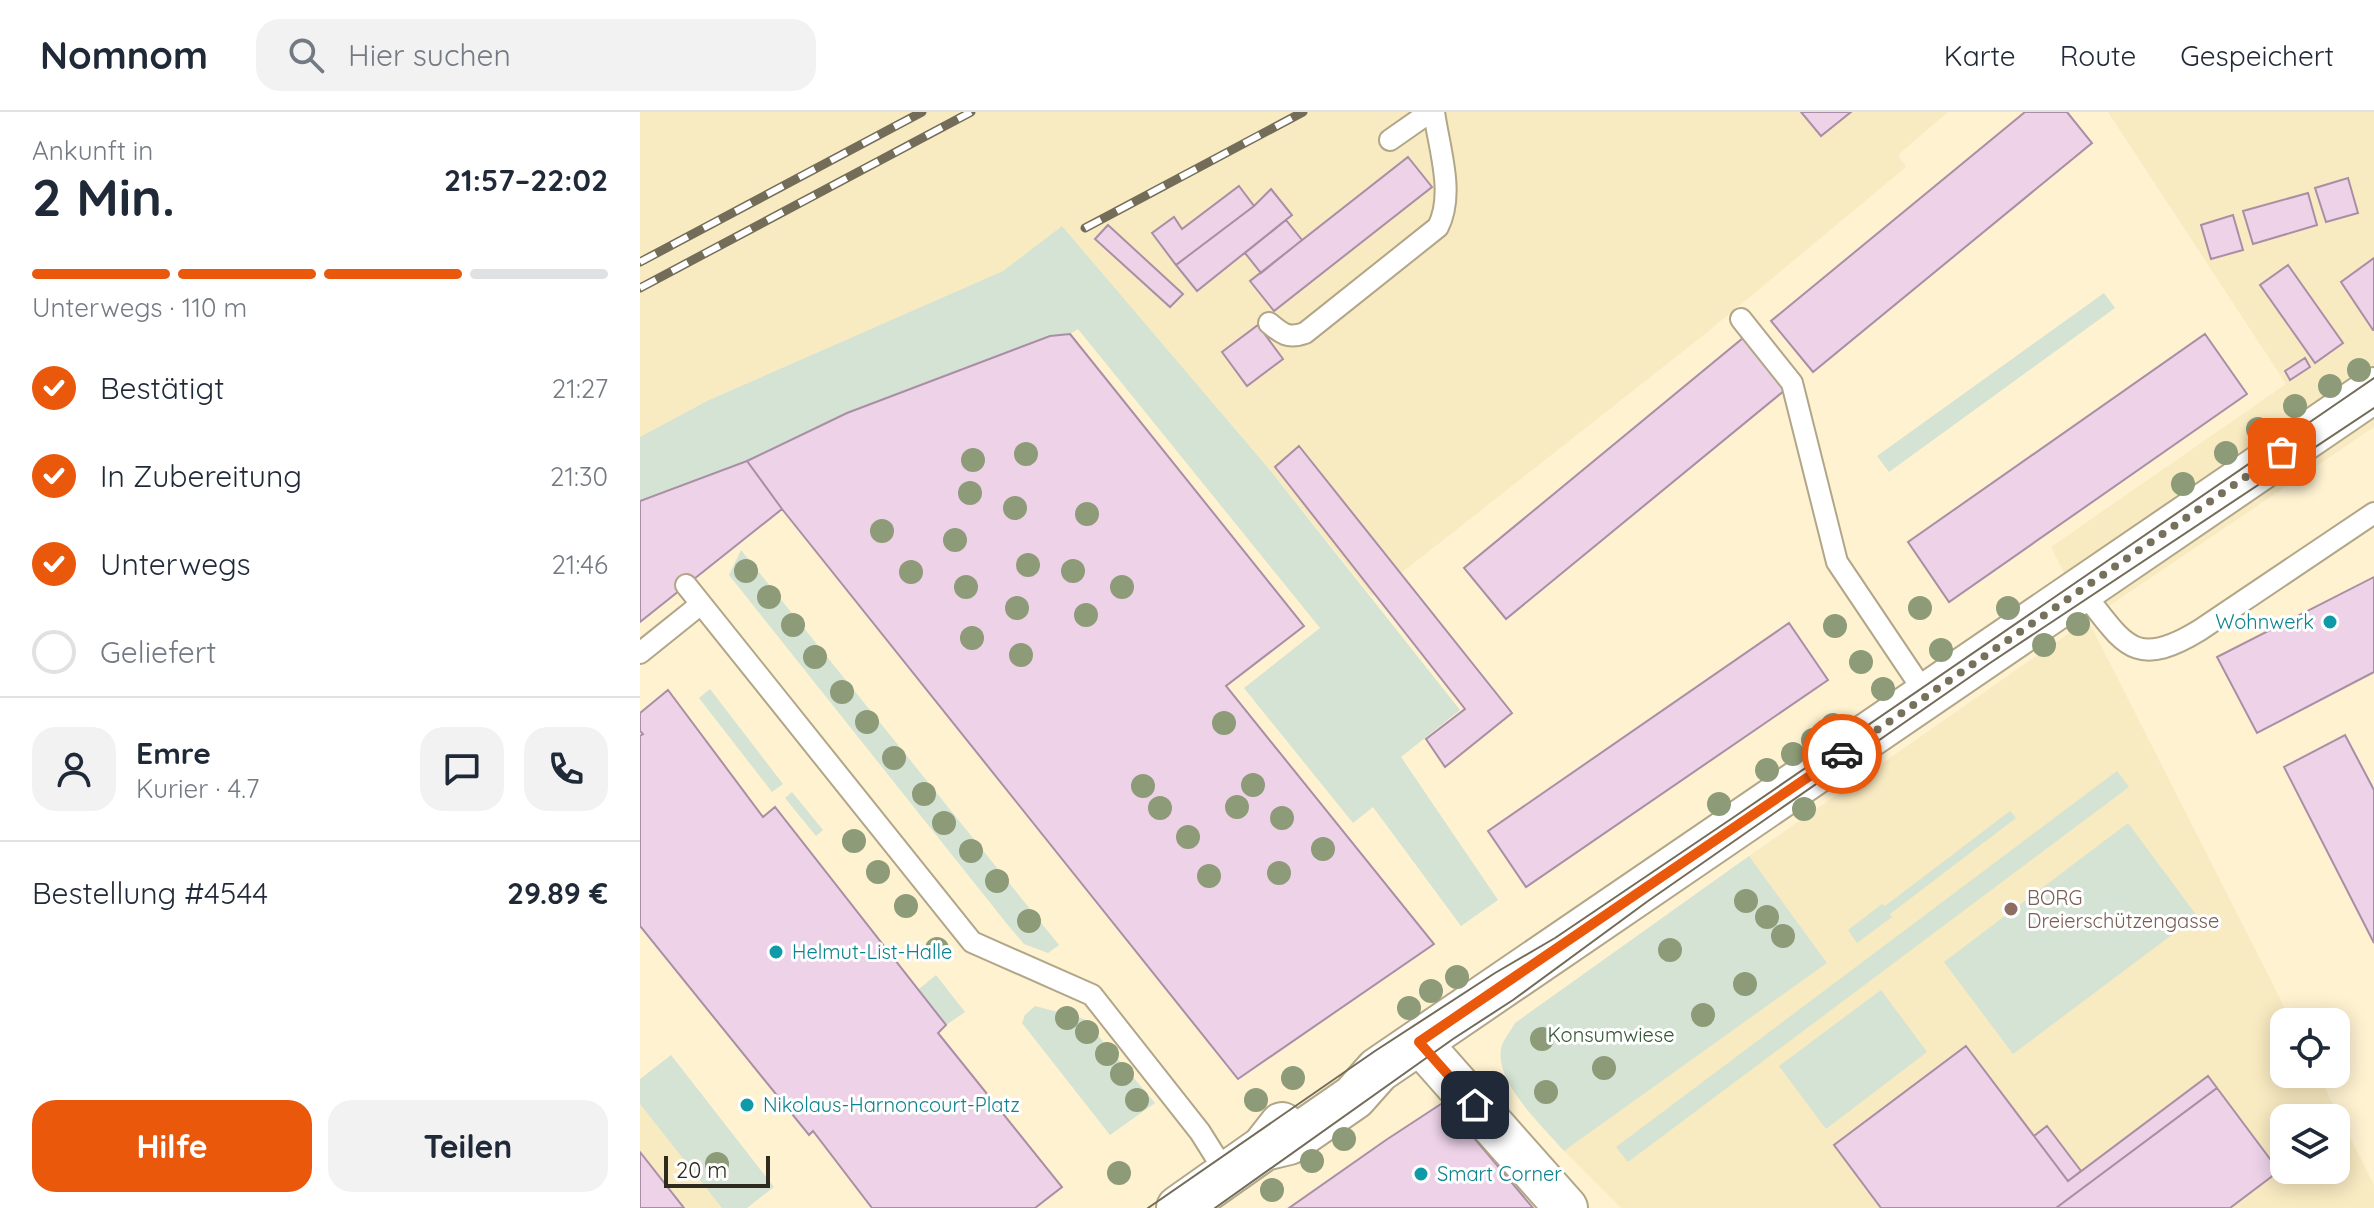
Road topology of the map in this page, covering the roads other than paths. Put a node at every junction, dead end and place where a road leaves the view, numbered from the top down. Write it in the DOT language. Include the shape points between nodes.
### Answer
graph roads {
  1 [pos="1432,112"];
  2 [pos="1390,140"];
  3 [pos="1741,319"];
  4 [pos="1269,323"];
  5 [pos="2374,390"];
  6 [pos="2374,513"];
  7 [pos="686,585"];
  8 [pos="2082,591"];
  9 [pos="701,604"];
  10 [pos="640,653"];
  11 [pos="1927,696"];
  12 [pos="1419,1042"];
  13 [pos="1227,1175"];
  14 [pos="1179,1208"];
  15 [pos="1566,1208"];
  1 -- 2 [label="lane"];
  1 -- 4 [label="lane" via="1446,196 1438,227 1305,333 1286,336"];
  3 -- 11 [label="lane" via="1792,383 1837,562"];
  5 -- 8 [label="street"];
  6 -- 8 [label="lane" via="2170,646 2150,650 2121,640"];
  7 -- 9 [label="lane"];
  8 -- 11 [label="street"];
  9 -- 10 [label="lane"];
  9 -- 13 [label="lane" via="972,942 1092,995 1200,1132"];
  11 -- 12 [label="street"];
  12 -- 13 [label="street" via="1373,1075 1354,1097 1289,1142 1264,1148"];
  12 -- 15 [label="street"];
  13 -- 14 [label="street"];
}
